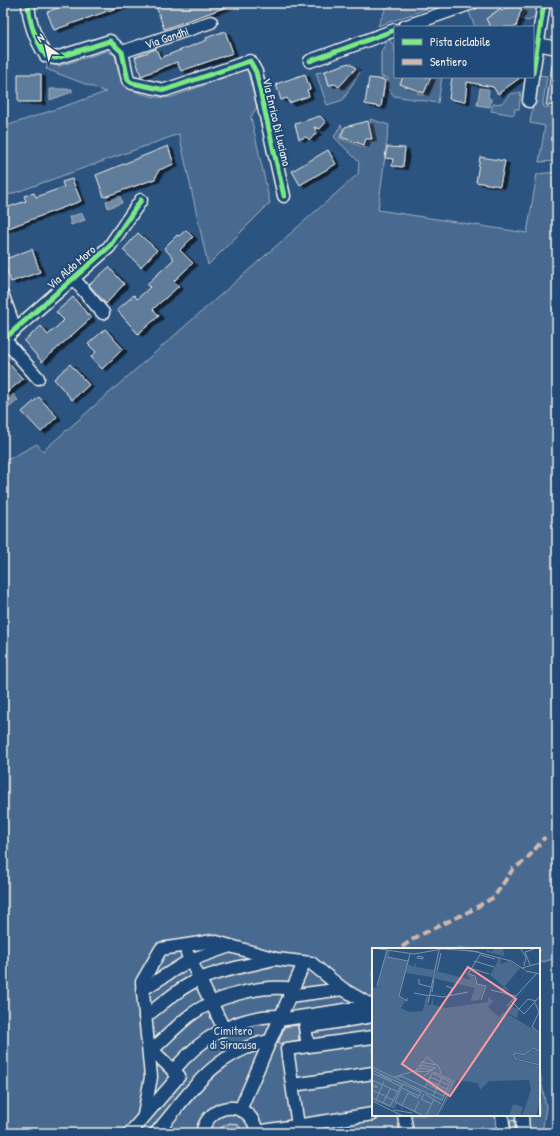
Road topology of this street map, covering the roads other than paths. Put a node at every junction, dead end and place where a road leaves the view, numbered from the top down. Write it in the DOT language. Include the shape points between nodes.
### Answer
graph roads {
  1 [pos="28,3"];
  2 [pos="472,3"];
  3 [pos="544,3"];
  4 [pos="212,22"];
  5 [pos="407,26"];
  6 [pos="394,30"];
  7 [pos="537,44"];
  8 [pos="557,48"];
  9 [pos="122,52"];
  10 [pos="310,61"];
  11 [pos="534,66"];
  12 [pos="532,78"];
  13 [pos="529,101"];
  14 [pos="284,196"];
  15 [pos="141,200"];
  16 [pos="73,278"];
  17 [pos="3,296"];
  18 [pos="103,313"];
  19 [pos="15,329"];
  20 [pos="4,339"];
  21 [pos="38,378"];
  22 [pos="183,946"];
  23 [pos="230,946"];
  24 [pos="276,959"];
  25 [pos="190,960"];
  26 [pos="304,963"];
  27 [pos="200,979"];
  28 [pos="343,989"];
  29 [pos="142,990"];
  30 [pos="291,993"];
  31 [pos="212,1004"];
  32 [pos="372,1016"];
  33 [pos="145,1018"];
  34 [pos="280,1018"];
  35 [pos="224,1029"];
  36 [pos="372,1037"];
  37 [pos="270,1041"];
  38 [pos="308,1046"];
  39 [pos="151,1051"];
  40 [pos="173,1071"];
  41 [pos="372,1072"];
  42 [pos="293,1085"];
  43 [pos="240,1110"];
  44 [pos="372,1114"];
  45 [pos="144,1115"];
  46 [pos="404,1116"];
  47 [pos="502,1116"];
  48 [pos="522,1116"];
  49 [pos="299,1129"];
  50 [pos="257,1132"];
  51 [pos="131,1133"];
  52 [pos="156,1133"];
  53 [pos="202,1133"];
  54 [pos="407,1133"];
  55 [pos="504,1133"];
  56 [pos="524,1133"];
  1 -- 9 [label="street" via="29,20 38,44 46,56 56,58 110,41"];
  2 -- 5 [label="street"];
  3 -- 7 [label="street"];
  4 -- 9 [label="street, Via Gandhi"];
  6 -- 10 [label="street"];
  7 -- 8 [label="street"];
  7 -- 11 [label="street"];
  9 -- 14 [label="street, Via Enrico Di Luciano" via="128,80 165,90 250,61 256,72"];
  12 -- 13 [label="street"];
  15 -- 16 [label="street, Via Aldo Moro" via="109,247"];
  16 -- 18 [label="street"];
  16 -- 19 [label="street, Via Aldo Moro"];
  17 -- 19 [label="street"];
  19 -- 20 [label="street, Via Aldo Moro"];
  20 -- 21 [label="street"];
  22 -- 23 [label="street" via="213,941"];
  22 -- 25 [label="street"];
  22 -- 29 [label="street" via="161,949 142,982"];
  23 -- 24 [label="street"];
  23 -- 25 [label="street"];
  24 -- 26 [label="street"];
  24 -- 27 [label="street" via="237,967"];
  25 -- 27 [label="street"];
  25 -- 29 [label="street"];
  26 -- 28 [label="street" via="311,963"];
  26 -- 30 [label="street"];
  27 -- 31 [label="street"];
  27 -- 33 [label="street" via="185,987"];
  28 -- 30 [label="street"];
  28 -- 34 [label="street" via="372,1006"];
  29 -- 33 [label="street"];
  30 -- 31 [label="street" via="282,987 255,990"];
  30 -- 34 [label="street"];
  31 -- 35 [label="street"];
  31 -- 39 [label="street" via="189,1017"];
  32 -- 38 [label="street" via="305,1027"];
  33 -- 39 [label="street"];
  34 -- 35 [label="street" via="249,1020"];
  34 -- 37 [label="street"];
  35 -- 40 [label="street" via="196,1047"];
  36 -- 38 [label="street"];
  37 -- 43 [label="street"];
  37 -- 52 [label="street" via="252,1044 223,1059 205,1075"];
  38 -- 42 [label="street" via="287,1050"];
  39 -- 40 [label="street"];
  39 -- 45 [label="street" via="151,1077"];
  40 -- 45 [label="street" via="179,1076"];
  41 -- 42 [label="street"];
  42 -- 49 [label="street"];
  43 -- 50 [label="street" via="252,1118"];
  43 -- 53 [label="street" via="218,1110 206,1120"];
  44 -- 49 [label="street"];
  45 -- 51 [label="street"];
  46 -- 54 [label="street"];
  47 -- 55 [label="street"];
  48 -- 56 [label="street"];
  49 -- 50 [label="street"];
}
